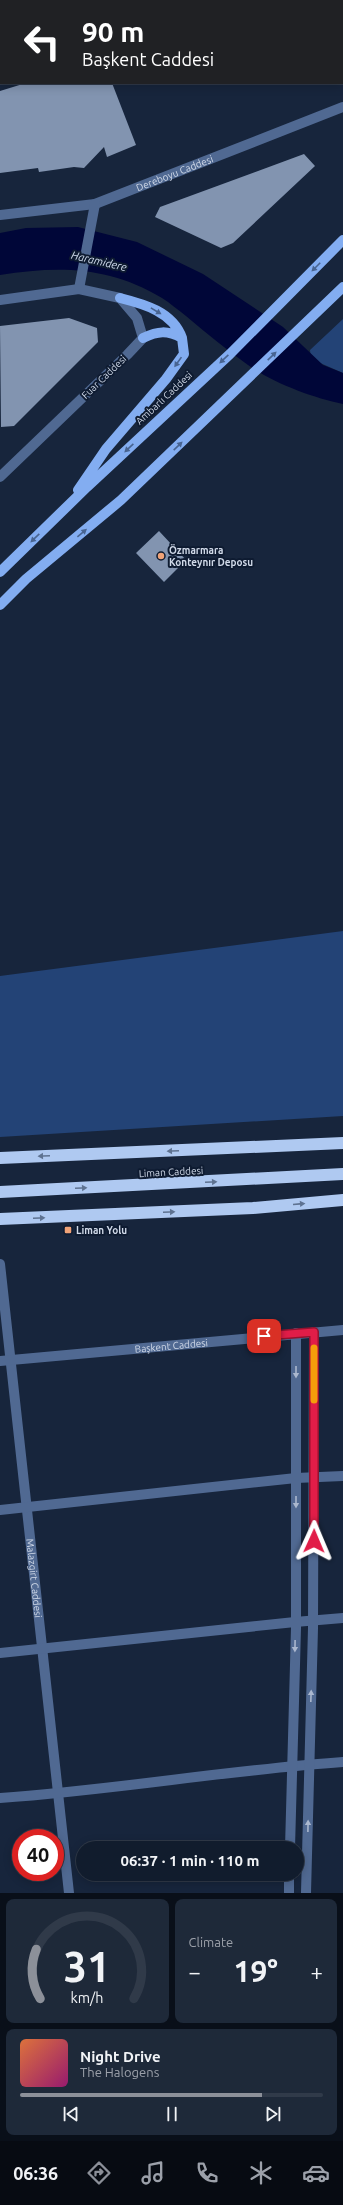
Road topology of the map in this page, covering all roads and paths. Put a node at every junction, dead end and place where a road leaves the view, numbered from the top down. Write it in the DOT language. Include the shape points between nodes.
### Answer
graph roads {
  1 [pos="343,107"];
  2 [pos="95,204"];
  3 [pos="0,215"];
  4 [pos="343,240"];
  5 [pos="80,284"];
  6 [pos="343,287"];
  7 [pos="120,298"];
  8 [pos="0,300"];
  9 [pos="143,338"];
  10 [pos="182,338"];
  11 [pos="0,477"];
  12 [pos="67,506"];
  13 [pos="0,572"];
  14 [pos="0,605"];
  15 [pos="343,1137"];
  16 [pos="343,1143"];
  17 [pos="268,1147"];
  18 [pos="0,1158"];
  19 [pos="343,1174"];
  20 [pos="0,1192"];
  21 [pos="343,1200"];
  22 [pos="0,1219"];
  23 [pos="0,1264"];
  24 [pos="343,1330"];
  25 [pos="314,1332"];
  26 [pos="296,1333"];
  27 [pos="5,1361"];
  28 [pos="343,1476"];
  29 [pos="296,1478"];
  30 [pos="315,1478"];
  31 [pos="27,1508"];
  32 [pos="0,1510"];
  33 [pos="343,1618"];
  34 [pos="313,1620"];
  35 [pos="295,1622"];
  36 [pos="43,1650"];
  37 [pos="0,1653"];
  38 [pos="343,1762"];
  39 [pos="310,1764"];
  40 [pos="292,1766"];
  41 [pos="57,1794"];
  42 [pos="0,1798"];
  43 [pos="290,1841"];
  44 [pos="289,1881"];
  45 [pos="70,1893"];
  46 [pos="289,1893"];
  47 [pos="306,1893"];
  1 -- 2 [label="street, Dereboyu Caddesi"];
  2 -- 3 [label="street, Dereboyu Caddesi"];
  2 -- 5 [label="street"];
  4 -- 12 [label="main road, Ambarlı Caddesi, one-way" via="230,354"];
  5 -- 7 [label="street"];
  5 -- 8 [label="street"];
  14 -- 6 [label="main road, one-way" via="121,500"];
  7 -- 9 [label="street" via="137,318"];
  7 -- 10 [label="main road, one-way" via="152,308 170,320"];
  9 -- 10 [label="main road" via="165,331"];
  9 -- 11 [label="street, Fuar Caddesi"];
  10 -- 12 [label="main road, one-way" via="184,354 166,379 106,448"];
  12 -- 13 [label="main road, Ambarlı Caddesi, one-way"];
  15 -- 17 [label="highway"];
  16 -- 17 [label="highway, Liman Caddesi"];
  17 -- 18 [label="highway, Liman Caddesi, one-way"];
  20 -- 19 [label="highway, Liman Caddesi, one-way"];
  22 -- 21 [label="highway, one-way" via="253,1208"];
  23 -- 27 [label="street, Malazgirt Caddesi"];
  24 -- 25 [label="street, Başkent Caddesi"];
  25 -- 26 [label="street, Başkent Caddesi"];
  25 -- 30 [label="street"];
  26 -- 27 [label="street, Başkent Caddesi"];
  26 -- 29 [label="street, one-way"];
  27 -- 31 [label="street, Malazgirt Caddesi"];
  28 -- 30 [label="street"];
  29 -- 30 [label="street"];
  29 -- 31 [label="street"];
  29 -- 35 [label="street, one-way"];
  30 -- 34 [label="street"];
  31 -- 32 [label="street"];
  31 -- 36 [label="street, Malazgirt Caddesi"];
  33 -- 34 [label="street"];
  34 -- 35 [label="street"];
  39 -- 34 [label="street, one-way"];
  35 -- 36 [label="street"];
  35 -- 40 [label="street, one-way"];
  36 -- 37 [label="street"];
  36 -- 41 [label="street, Malazgirt Caddesi"];
  38 -- 39 [label="street"];
  39 -- 40 [label="street"];
  47 -- 39 [label="street, one-way"];
  40 -- 41 [label="street"];
  40 -- 43 [label="street"];
  41 -- 42 [label="street"];
  41 -- 45 [label="street, Malazgirt Caddesi"];
  44 -- 46 [label="street"];
}
